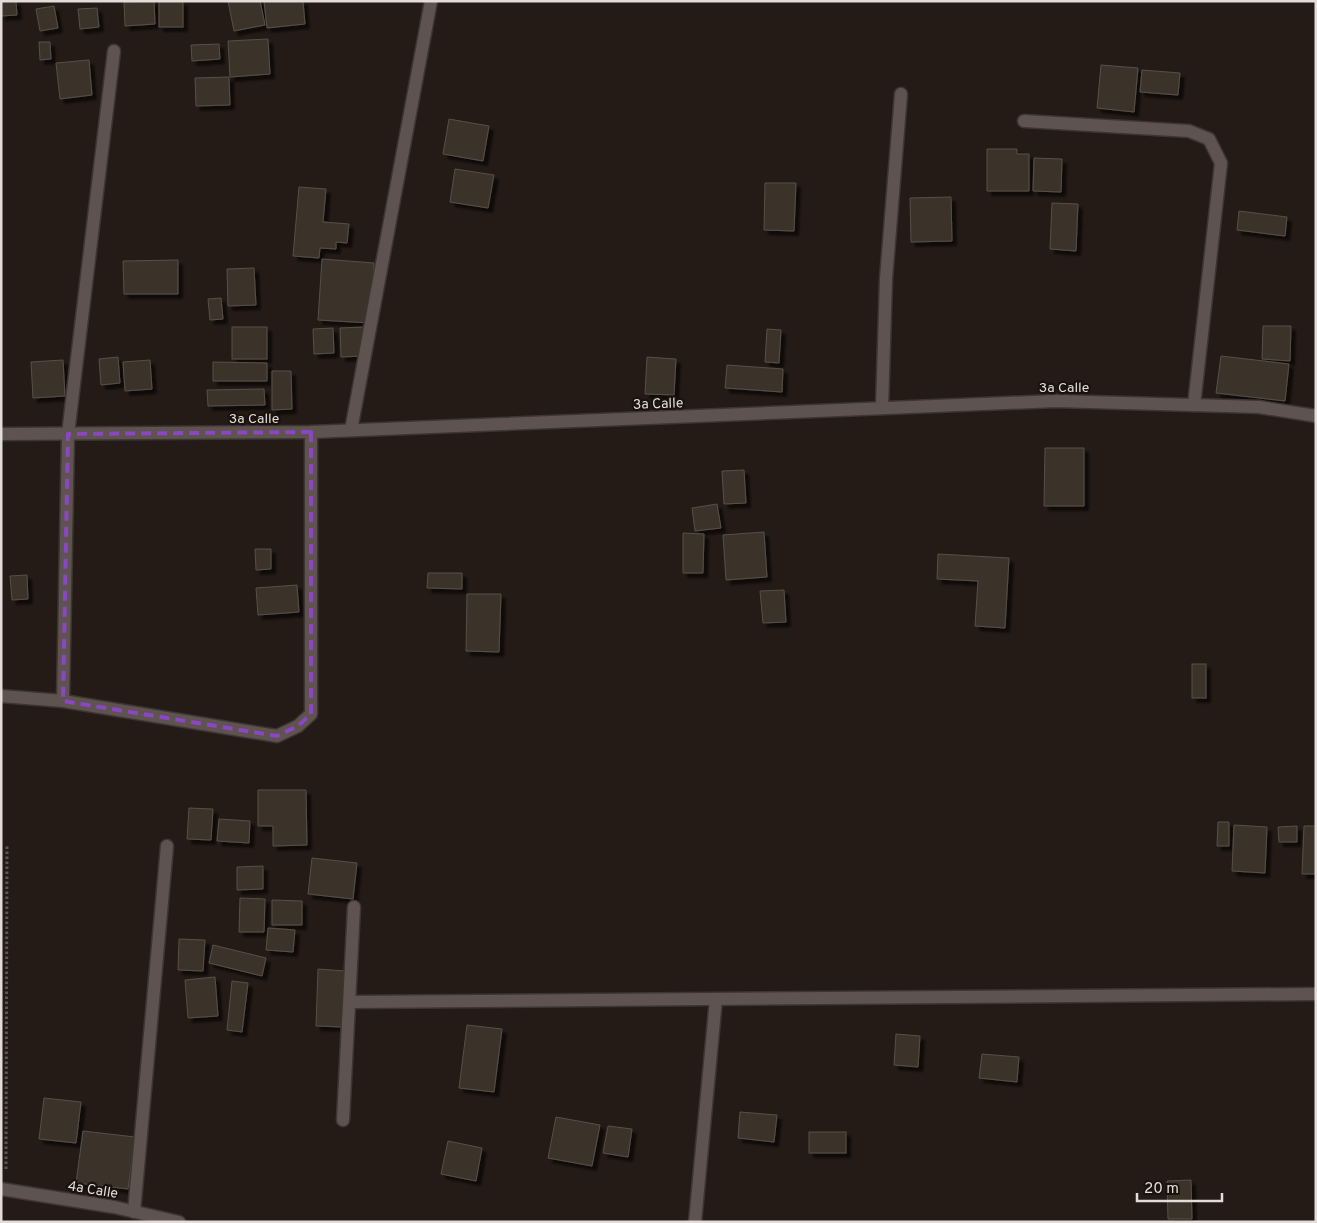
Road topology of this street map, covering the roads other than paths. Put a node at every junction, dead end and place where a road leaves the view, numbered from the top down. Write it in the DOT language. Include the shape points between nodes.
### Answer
graph roads {
  1 [pos="431,1"];
  2 [pos="114,51"];
  3 [pos="901,94"];
  4 [pos="1024,121"];
  5 [pos="1194,405"];
  6 [pos="882,408"];
  7 [pos="1316,416"];
  8 [pos="351,430"];
  9 [pos="311,432"];
  10 [pos="1,434"];
  11 [pos="68,434"];
  12 [pos="1,696"];
  13 [pos="63,700"];
  14 [pos="167,846"];
  15 [pos="354,906"];
  16 [pos="1316,994"];
  17 [pos="716,999"];
  18 [pos="350,1002"];
  19 [pos="343,1120"];
  20 [pos="4,1190"];
  21 [pos="134,1212"];
  22 [pos="178,1222"];
  23 [pos="695,1222"];
  1 -- 8 [label="street"];
  2 -- 11 [label="street"];
  3 -- 6 [label="street" via="886,279"];
  4 -- 5 [label="street" via="1189,131 1209,139 1221,163"];
  5 -- 6 [label="street, 3a Calle" via="1056,401"];
  5 -- 7 [label="street, 3a Calle" via="1259,407"];
  6 -- 8 [label="street, 3a Calle"];
  8 -- 9 [label="street, 3a Calle"];
  9 -- 11 [label="street, 3a Calle"];
  9 -- 13 [label="street" via="311,714 298,726 277,736"];
  10 -- 11 [label="street, 3a Calle"];
  11 -- 13 [label="street"];
  12 -- 13 [label="street"];
  14 -- 21 [label="street"];
  15 -- 18 [label="street"];
  16 -- 17 [label="street"];
  17 -- 18 [label="street"];
  17 -- 23 [label="street"];
  18 -- 19 [label="street"];
  20 -- 21 [label="street, 4a Calle"];
  21 -- 22 [label="street, 4a Calle"];
}
